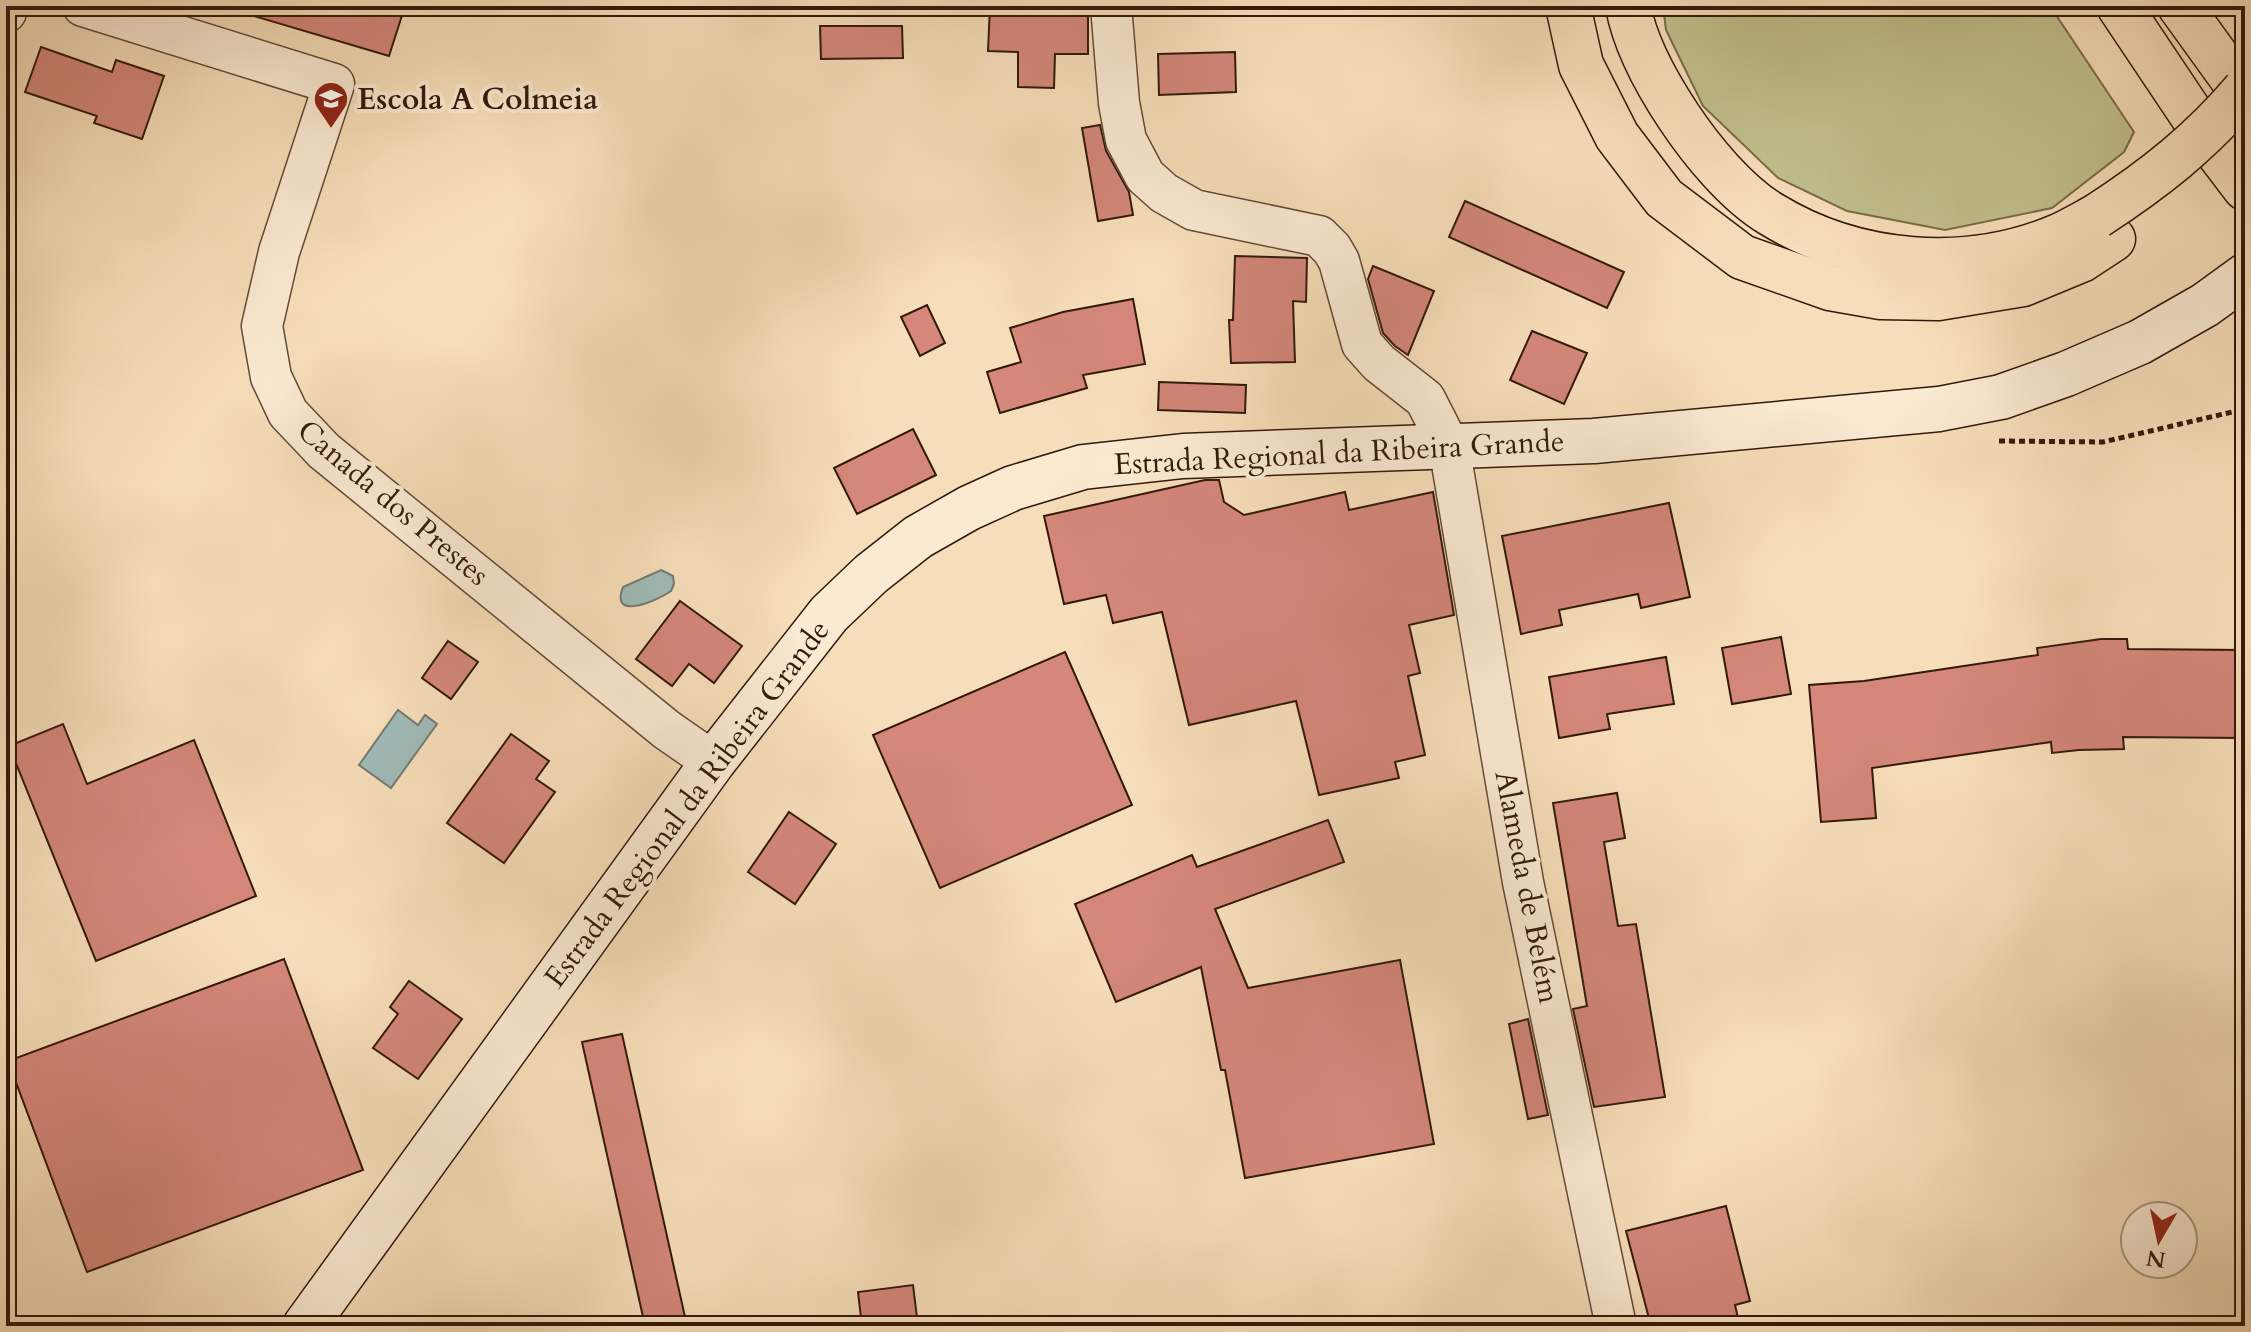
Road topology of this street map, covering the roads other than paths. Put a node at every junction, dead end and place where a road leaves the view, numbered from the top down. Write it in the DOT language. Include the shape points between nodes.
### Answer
graph roads {
  1 [pos="83,6"];
  2 [pos="1111,6"];
  3 [pos="1568,6"];
  4 [pos="1628,6"];
  5 [pos="2119,6"];
  6 [pos="2186,14"];
  7 [pos="2245,93"];
  8 [pos="2245,135"];
  9 [pos="2245,188"];
  10 [pos="2105,228"];
  11 [pos="2245,276"];
  12 [pos="1449,446"];
  13 [pos="713,762"];
  14 [pos="305,1326"];
  15 [pos="1616,1326"];
  1 -- 13 [label="street, Canada dos Prestes" via="334,84 279,252 262,326 271,377 288,413 324,451"];
  2 -- 12 [label="street, Alameda de Belém" via="1126,140 1145,176 1194,210 1319,236 1339,261 1362,344 1425,399"];
  3 -- 10 [label="highway" via="1581,65 1617,136 1664,198 1742,257 1830,288 1881,297 1938,298 2023,284 2081,260"];
  4 -- 10 [label="highway" via="1662,92 1692,137 1726,177 1768,212 1805,233 1889,257 1946,260"];
  5 -- 9 [label="highway"];
  6 -- 7 [label="highway"];
  7 -- 10 [label="highway, bridge"];
  8 -- 10 [label="highway" via="2193,183"];
  11 -- 12 [label="main road, Estrada Regional da Ribeira Grande" via="2140,342 2001,397 1939,409 1594,441"];
  12 -- 13 [label="main road, Estrada Regional da Ribeira Grande" via="1183,456 1083,467 1013,488 918,537 871,574 829,614"];
  12 -- 15 [label="street, Alameda de Belém" via="1523,882"];
  13 -- 14 [label="main road, Estrada Regional da Ribeira Grande"];
}
